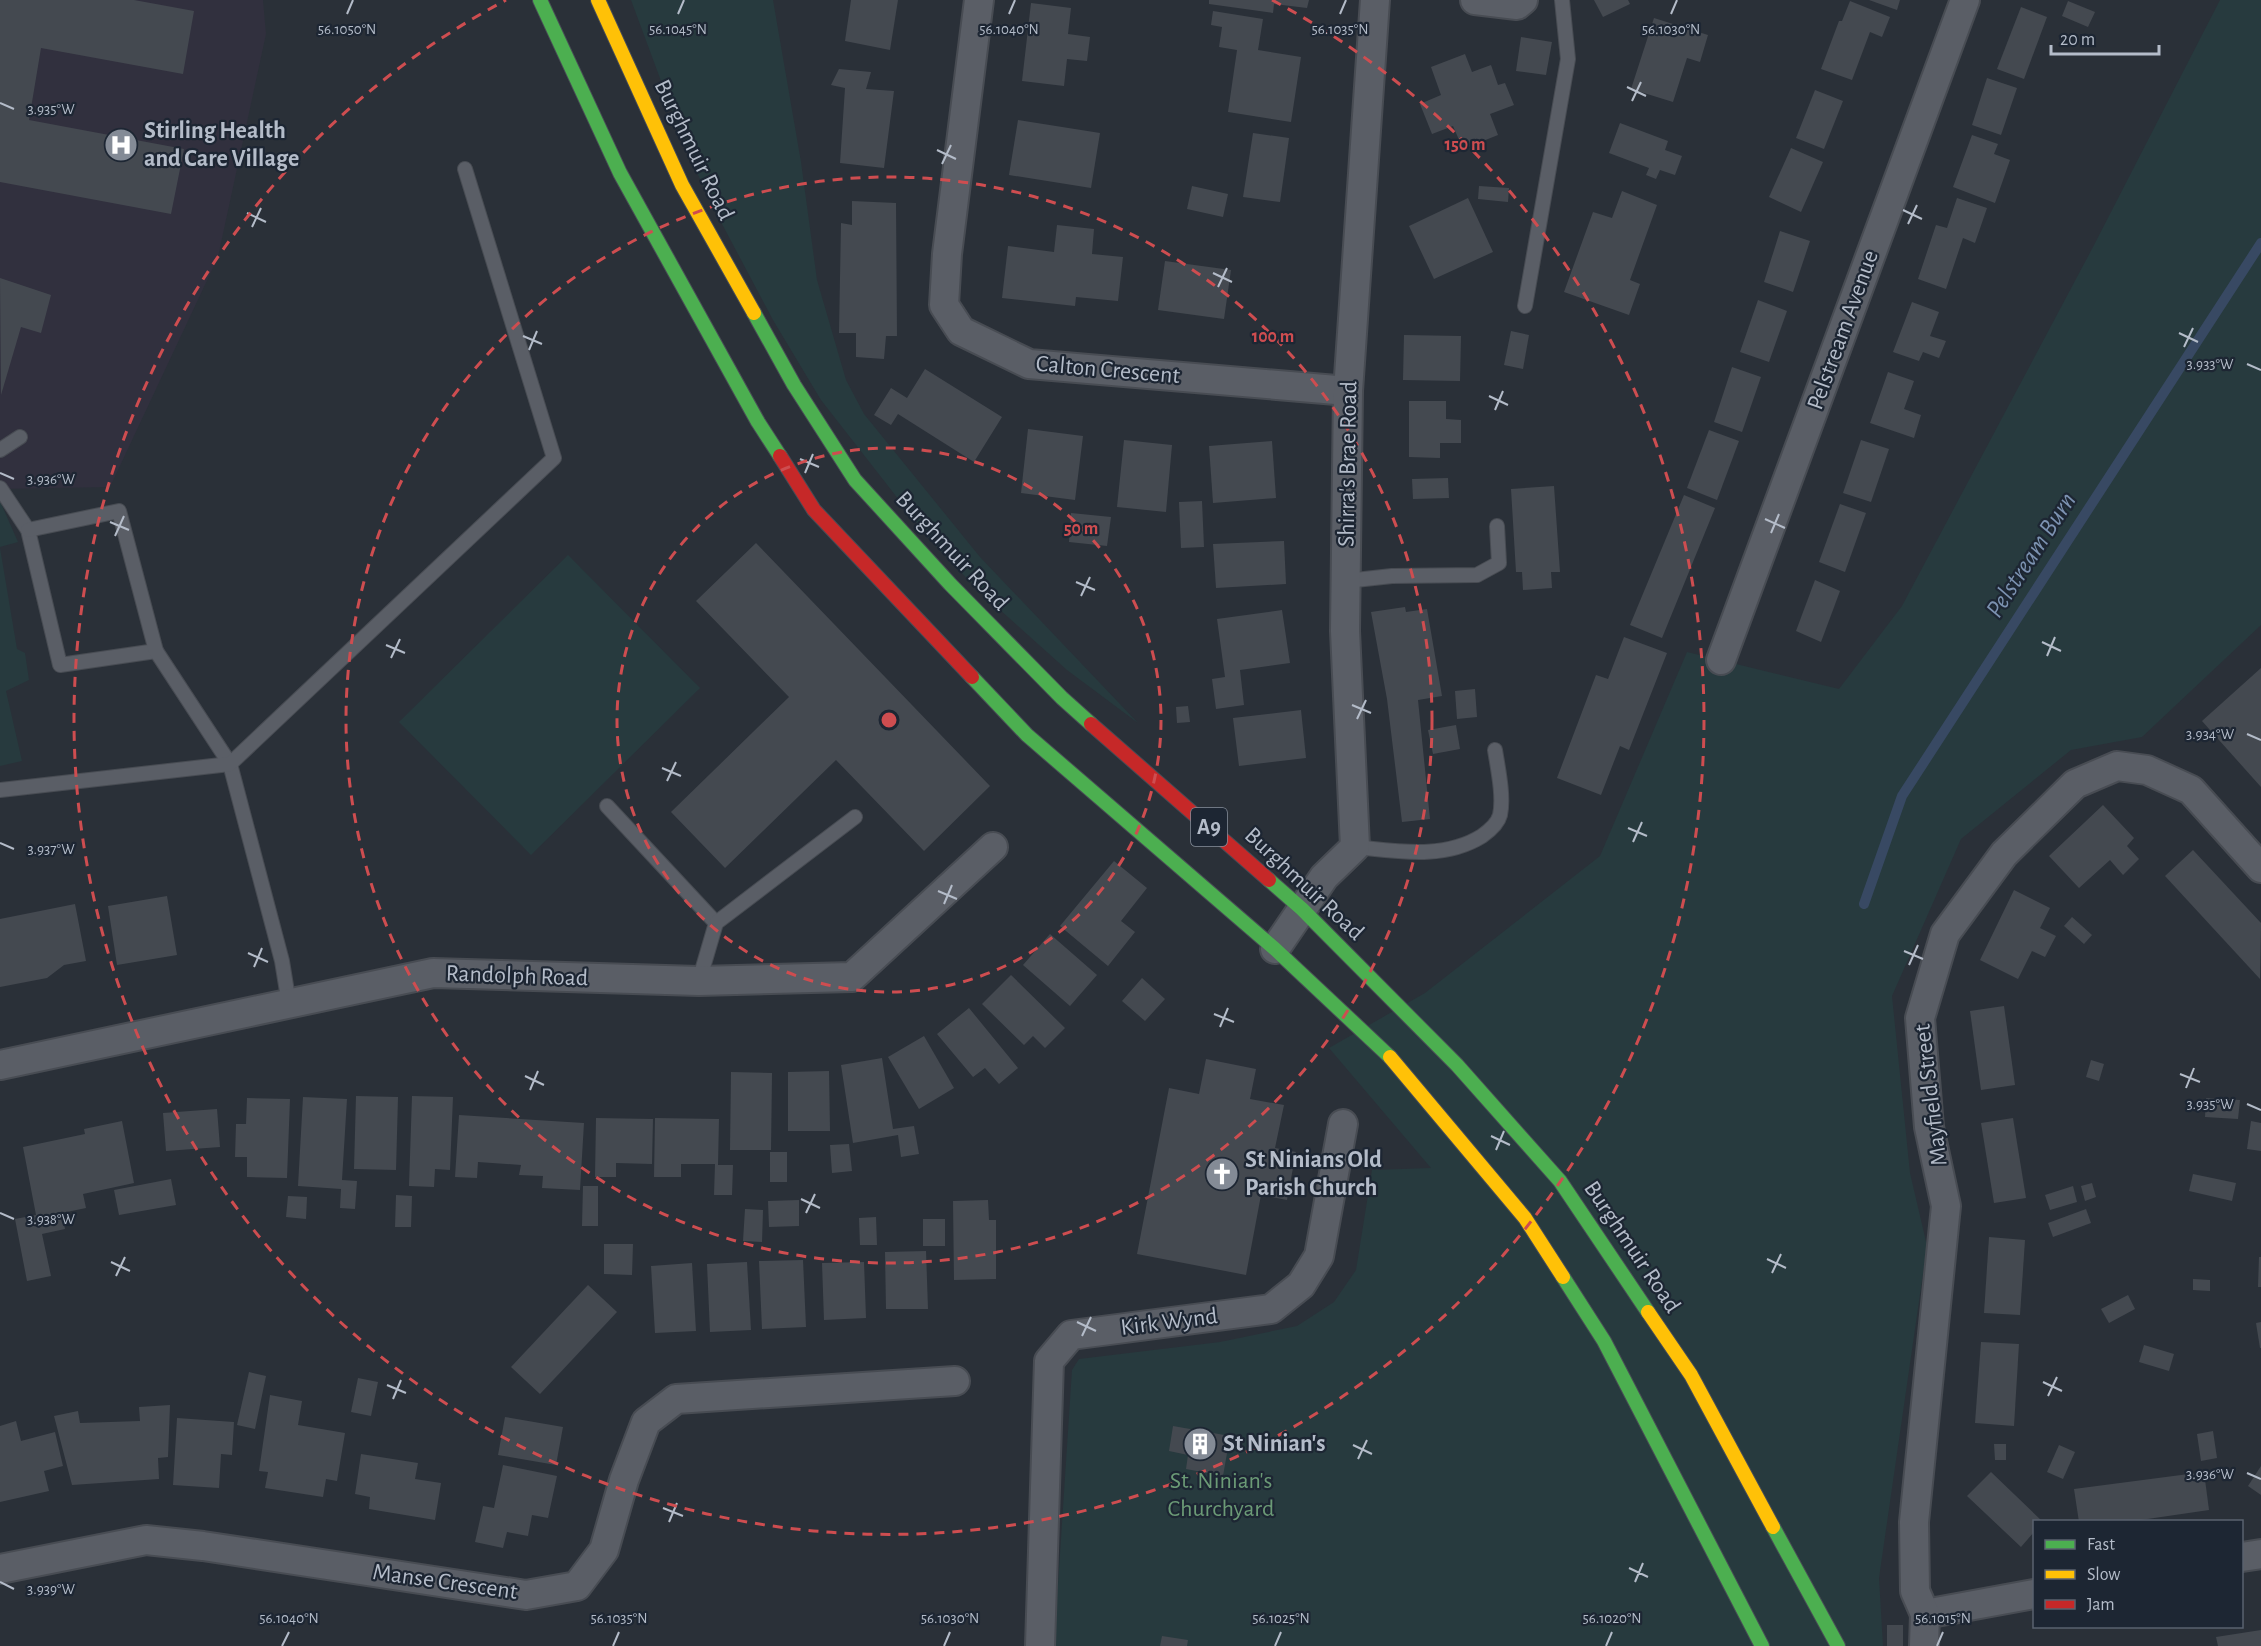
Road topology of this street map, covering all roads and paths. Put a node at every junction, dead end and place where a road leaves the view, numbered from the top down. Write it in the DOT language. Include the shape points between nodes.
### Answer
graph roads {
  1 [pos="540,0"];
  2 [pos="598,0"];
  3 [pos="979,0"];
  4 [pos="1375,0"];
  5 [pos="1475,0"];
  6 [pos="1523,0"];
  7 [pos="1562,0"];
  8 [pos="1965,0"];
  9 [pos="465,169"];
  10 [pos="1525,306"];
  11 [pos="1348,391"];
  12 [pos="20,437"];
  13 [pos="0,450"];
  14 [pos="0,489"];
  15 [pos="1497,526"];
  16 [pos="28,530"];
  17 [pos="1346,581"];
  18 [pos="156,651"];
  19 [pos="1721,660"];
  20 [pos="1495,750"];
  21 [pos="230,764"];
  22 [pos="0,790"];
  23 [pos="607,806"];
  24 [pos="855,817"];
  25 [pos="993,847"];
  26 [pos="1355,847"];
  27 [pos="2261,868"];
  28 [pos="1302,909"];
  29 [pos="716,923"];
  30 [pos="1275,949"];
  31 [pos="699,981"];
  32 [pos="289,1004"];
  33 [pos="0,1065"];
  34 [pos="1343,1124"];
  35 [pos="955,1381"];
  36 [pos="2261,1554"];
  37 [pos="2243,1557"];
  38 [pos="0,1569"];
  39 [pos="2033,1594"];
  40 [pos="1925,1614"];
  41 [pos="1040,1646"];
  42 [pos="1762,1646"];
  43 [pos="1838,1646"];
  44 [pos="1924,1646"];
  1 -- 30 [label="main road, A9" via="620,173 758,422 814,510 1027,735"];
  2 -- 28 [label="main road, Burghmuir Road / A9" via="682,185 794,386 855,480 1062,698"];
  3 -- 11 [label="street, Calton Crescent" via="944,305 961,331 1029,364"];
  4 -- 11 [label="street, Shirra's Brae Road"];
  5 -- 6 [label="street" via="1517,5"];
  7 -- 10 [label="lane" via="1568,59"];
  8 -- 19 [label="street, Pelstream Avenue"];
  9 -- 21 [label="lane" via="554,458"];
  11 -- 17 [label="street, Shirra's Brae Road"];
  12 -- 13 [label="lane"];
  14 -- 16 [label="lane"];
  15 -- 17 [label="lane" via="1499,563 1477,575"];
  16 -- 18 [label="lane" via="60,665"];
  16 -- 18 [label="lane" via="119,511"];
  17 -- 26 [label="street, Shirra's Brae Road"];
  18 -- 21 [label="lane"];
  20 -- 26 [label="lane" via="1500,816 1489,831 1457,848 1416,853"];
  21 -- 22 [label="lane"];
  21 -- 32 [label="lane" via="282,961"];
  23 -- 29 [label="lane"];
  24 -- 29 [label="lane"];
  25 -- 31 [label="street, Randolph Road" via="852,977"];
  26 -- 28 [label="street" via="1324,877"];
  27 -- 40 [label="street, Mayfield Street" via="2191,790 2147,770 2117,766 2075,784 2004,854 1945,934 1920,1018 1929,1127 1946,1206 1914,1522 1915,1591"];
  28 -- 30 [label="street"];
  28 -- 43 [label="main road, Burghmuir Road / A9" via="1457,1065 1560,1181 1691,1375"];
  29 -- 31 [label="lane"];
  30 -- 42 [label="main road, A9" via="1385,1051 1525,1218 1604,1341"];
  31 -- 32 [label="street, Randolph Road" via="433,973"];
  32 -- 33 [label="street, Randolph Road"];
  34 -- 41 [label="street, Kirk Wynd" via="1318,1256 1301,1285 1271,1309 1071,1335 1049,1361"];
  35 -- 38 [label="street, Manse Crescent" via="675,1399 646,1422 604,1550 577,1586 526,1595 146,1540"];
  36 -- 37 [label="street"];
  39 -- 40 [label="street"];
  40 -- 44 [label="street, Mayfield Street"];
}
